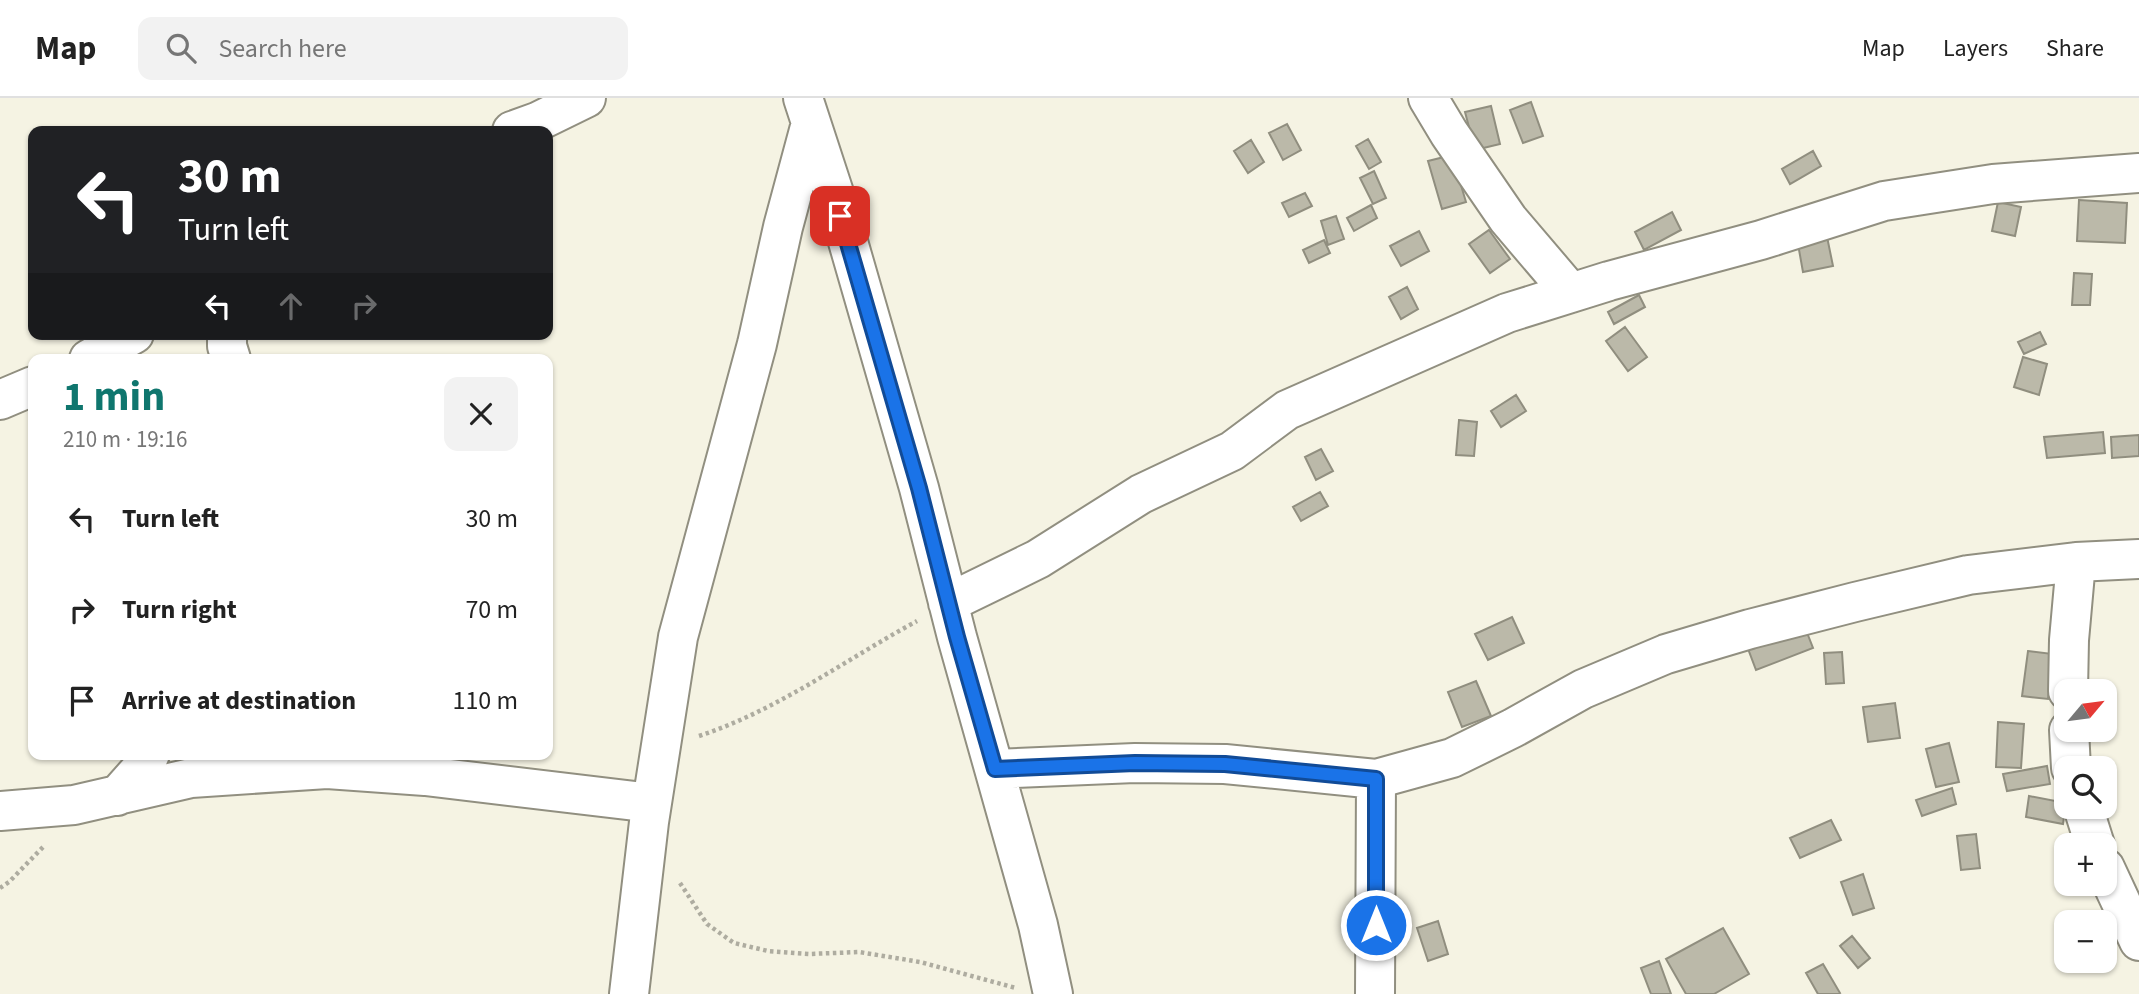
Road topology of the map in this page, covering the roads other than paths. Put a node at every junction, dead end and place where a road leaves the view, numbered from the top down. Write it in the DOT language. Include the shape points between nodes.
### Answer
graph roads {
  1 [pos="586,98"];
  2 [pos="1428,98"];
  3 [pos="807,110"];
  4 [pos="526,126"];
  5 [pos="2139,173"];
  6 [pos="1571,293"];
  7 [pos="123,340"];
  8 [pos="98,354"];
  9 [pos="28,388"];
  10 [pos="0,400"];
  11 [pos="2139,559"];
  12 [pos="2076,562"];
  13 [pos="948,603"];
  14 [pos="2068,679"];
  15 [pos="146,760"];
  16 [pos="995,769"];
  17 [pos="1376,779"];
  18 [pos="117,796"];
  19 [pos="0,811"];
  20 [pos="650,817"];
  21 [pos="2117,893"];
  22 [pos="2139,941"];
  23 [pos="1040,993"];
  24 [pos="629,994"];
  25 [pos="1375,994"];
  1 -- 4 [label="street"];
  2 -- 6 [label="street" via="1508,219"];
  3 -- 13 [label="street" via="919,488"];
  3 -- 20 [label="street" via="757,344 678,637"];
  5 -- 6 [label="street" via="1993,184 1884,201"];
  6 -- 13 [label="street" via="1507,313 1287,410 1232,451 1141,494 1038,559"];
  7 -- 8 [label="street"];
  9 -- 10 [label="street"];
  11 -- 12 [label="street"];
  12 -- 14 [label="street"];
  12 -- 17 [label="street" via="1968,575 1666,654 1583,689 1452,758"];
  13 -- 16 [label="street"];
  15 -- 18 [label="street"];
  16 -- 17 [label="street" via="1225,764"];
  16 -- 23 [label="street" via="1038,925"];
  17 -- 25 [label="street"];
  18 -- 19 [label="street" via="74,806"];
  18 -- 20 [label="street" via="191,778 327,769 425,776"];
  20 -- 24 [label="street"];
  21 -- 22 [label="street"];
}
